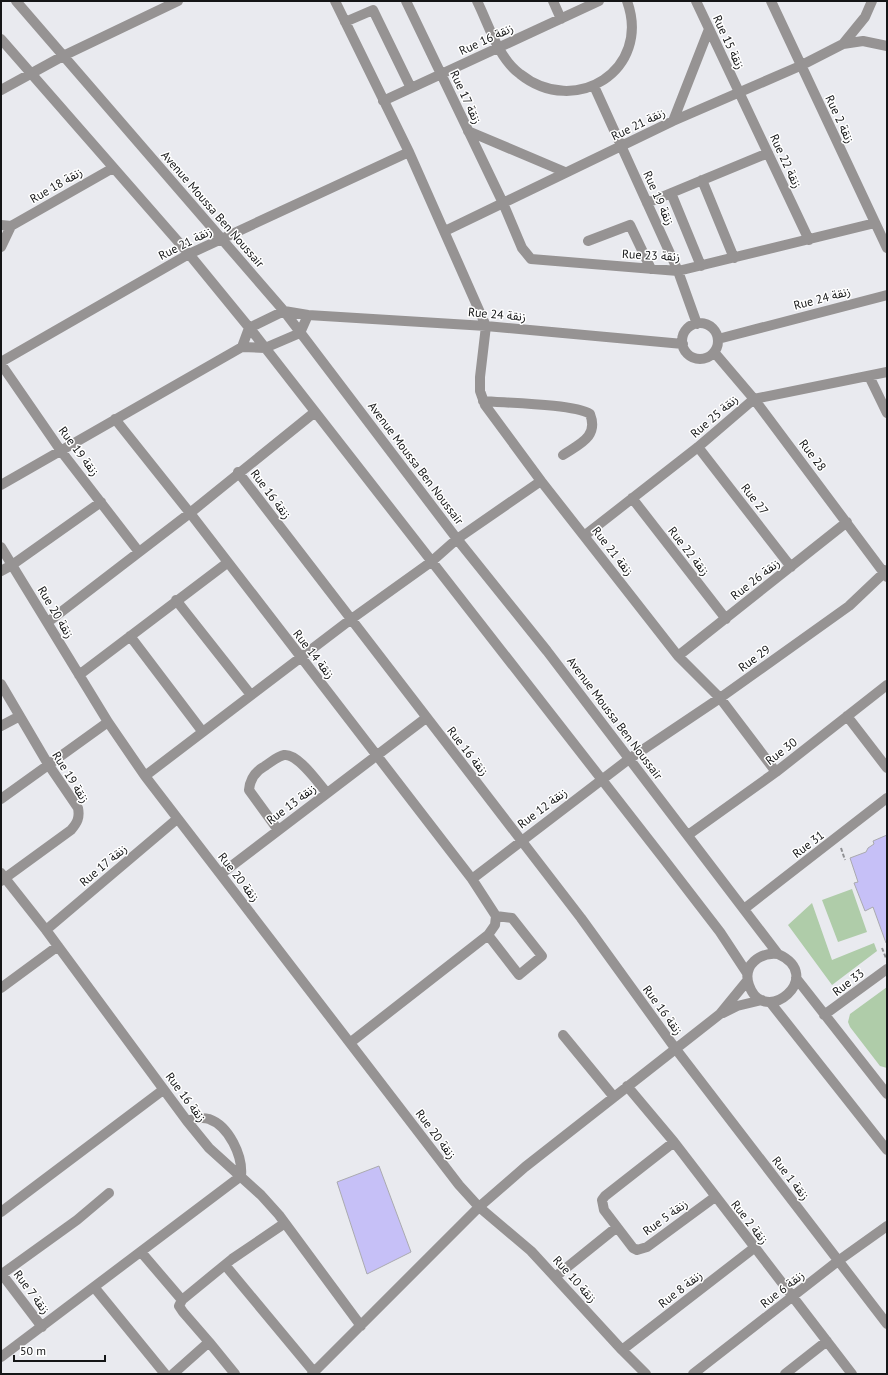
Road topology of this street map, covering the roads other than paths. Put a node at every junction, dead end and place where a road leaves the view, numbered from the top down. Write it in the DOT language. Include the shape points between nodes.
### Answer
graph roads {
  1 [pos="16,1"];
  2 [pos="178,1"];
  3 [pos="335,1"];
  4 [pos="406,1"];
  5 [pos="477,1"];
  6 [pos="553,1"];
  7 [pos="599,1"];
  8 [pos="627,1"];
  9 [pos="696,1"];
  10 [pos="771,1"];
  11 [pos="872,1"];
  12 [pos="156,5"];
  13 [pos="560,19"];
  14 [pos="345,22"];
  15 [pos="709,29"];
  16 [pos="1,39"];
  17 [pos="843,44"];
  18 [pos="887,46"];
  19 [pos="499,47"];
  20 [pos="63,56"];
  21 [pos="800,66"];
  22 [pos="30,72"];
  23 [pos="441,74"];
  24 [pos="594,86"];
  25 [pos="411,88"];
  26 [pos="1,90"];
  27 [pos="740,94"];
  28 [pos="383,101"];
  29 [pos="673,122"];
  30 [pos="468,131"];
  31 [pos="622,147"];
  32 [pos="409,152"];
  33 [pos="768,153"];
  34 [pos="113,168"];
  35 [pos="565,172"];
  36 [pos="702,180"];
  37 [pos="671,193"];
  38 [pos="503,203"];
  39 [pos="647,203"];
  40 [pos="875,223"];
  41 [pos="6,226"];
  42 [pos="445,231"];
  43 [pos="222,239"];
  44 [pos="809,240"];
  45 [pos="588,241"];
  46 [pos="1,247"];
  47 [pos="887,248"];
  48 [pos="189,254"];
  49 [pos="734,258"];
  50 [pos="701,266"];
  51 [pos="651,269"];
  52 [pos="678,271"];
  53 [pos="887,295"];
  54 [pos="284,311"];
  55 [pos="308,315"];
  56 [pos="697,324"];
  57 [pos="486,326"];
  58 [pos="249,328"];
  59 [pos="300,333"];
  60 [pos="718,339"];
  61 [pos="683,344"];
  62 [pos="242,347"];
  63 [pos="265,348"];
  64 [pos="714,352"];
  65 [pos="1,363"];
  66 [pos="887,372"];
  67 [pos="869,376"];
  68 [pos="754,399"];
  69 [pos="483,401"];
  70 [pos="315,412"];
  71 [pos="887,413"];
  72 [pos="115,419"];
  73 [pos="698,448"];
  74 [pos="61,451"];
  75 [pos="563,455"];
  76 [pos="238,472"];
  77 [pos="541,481"];
  78 [pos="1,485"];
  79 [pos="632,498"];
  80 [pos="100,502"];
  81 [pos="190,513"];
  82 [pos="848,522"];
  83 [pos="584,536"];
  84 [pos="458,539"];
  85 [pos="1,547"];
  86 [pos="139,552"];
  87 [pos="431,562"];
  88 [pos="227,563"];
  89 [pos="12,566"];
  90 [pos="791,567"];
  91 [pos="1,571"];
  92 [pos="886,574"];
  93 [pos="176,600"];
  94 [pos="726,619"];
  95 [pos="350,620"];
  96 [pos="48,622"];
  97 [pos="130,636"];
  98 [pos="678,656"];
  99 [pos="300,658"];
  100 [pos="79,675"];
  101 [pos="1,684"];
  102 [pos="887,685"];
  103 [pos="251,695"];
  104 [pos="720,698"];
  105 [pos="847,716"];
  106 [pos="18,717"];
  107 [pos="426,718"];
  108 [pos="108,722"];
  109 [pos="1,726"];
  110 [pos="202,732"];
  111 [pos="376,755"];
  112 [pos="629,759"];
  113 [pos="48,764"];
  114 [pos="887,768"];
  115 [pos="776,772"];
  116 [pos="145,776"];
  117 [pos="601,781"];
  118 [pos="327,793"];
  119 [pos="887,798"];
  120 [pos="1,799"];
  121 [pos="177,819"];
  122 [pos="278,830"];
  123 [pos="688,835"];
  124 [pos="520,841"];
  125 [pos="221,874"];
  126 [pos="2,878"];
  127 [pos="472,879"];
  128 [pos="744,909"];
  129 [pos="496,916"];
  130 [pos="46,930"];
  131 [pos="488,935"];
  132 [pos="58,946"];
  133 [pos="778,954"];
  134 [pos="887,969"];
  135 [pos="747,977"];
  136 [pos="796,978"];
  137 [pos="1,988"];
  138 [pos="766,1001"];
  139 [pos="720,1014"];
  140 [pos="824,1015"];
  141 [pos="563,1035"];
  142 [pos="351,1042"];
  143 [pos="675,1048"];
  144 [pos="627,1086"];
  145 [pos="885,1088"];
  146 [pos="163,1090"];
  147 [pos="614,1097"];
  148 [pos="186,1120"];
  149 [pos="674,1142"];
  150 [pos="887,1150"];
  151 [pos="241,1176"];
  152 [pos="109,1193"];
  153 [pos="715,1197"];
  154 [pos="479,1207"];
  155 [pos="1,1212"];
  156 [pos="285,1223"];
  157 [pos="887,1226"];
  158 [pos="617,1227"];
  159 [pos="754,1248"];
  160 [pos="141,1252"];
  161 [pos="838,1261"];
  162 [pos="225,1265"];
  163 [pos="2,1273"];
  164 [pos="555,1277"];
  165 [pos="94,1288"];
  166 [pos="792,1298"];
  167 [pos="182,1300"];
  168 [pos="887,1324"];
  169 [pos="362,1326"];
  170 [pos="42,1327"];
  171 [pos="826,1341"];
  172 [pos="208,1342"];
  173 [pos="622,1350"];
  174 [pos="1,1357"];
  175 [pos="313,1373"];
  176 [pos="165,1374"];
  177 [pos="172,1374"];
  178 [pos="235,1374"];
  179 [pos="646,1374"];
  180 [pos="693,1374"];
  181 [pos="785,1374"];
  182 [pos="852,1374"];
  1 -- 20 [label="street, Avenue Moussa Ben Noussair"];
  2 -- 12 [label="street"];
  3 -- 14 [label="street"];
  4 -- 23 [label="street, Rue 17 زنقة"];
  5 -- 19 [label="street"];
  6 -- 13 [label="street"];
  7 -- 13 [label="street, Rue 16 زنقة"];
  8 -- 24 [label="street" via="632,26 627,53 616,69"];
  9 -- 15 [label="street, Rue 15 زنقة"];
  10 -- 21 [label="street, Rue 2 زنقة"];
  11 -- 17 [label="street" via="865,17"];
  12 -- 20 [label="street"];
  13 -- 19 [label="street, Rue 16 زنقة"];
  14 -- 25 [label="street" via="374,10"];
  14 -- 28 [label="street"];
  15 -- 27 [label="street, Rue 15 زنقة"];
  15 -- 29 [label="street"];
  16 -- 22 [label="street"];
  17 -- 18 [label="street" via="863,41"];
  17 -- 21 [label="street, Rue 21 زنقة"];
  19 -- 23 [label="street, Rue 16 زنقة"];
  19 -- 24 [label="street" via="514,70 538,85 567,92"];
  20 -- 22 [label="street"];
  20 -- 43 [label="street, Avenue Moussa Ben Noussair"];
  21 -- 27 [label="street, Rue 21 زنقة"];
  21 -- 40 [label="street, Rue 2 زنقة"];
  22 -- 26 [label="street"];
  22 -- 34 [label="street"];
  23 -- 25 [label="street, Rue 16 زنقة"];
  23 -- 30 [label="street, Rue 17 زنقة"];
  24 -- 31 [label="street, Rue 19 زنقة"];
  25 -- 28 [label="street, Rue 16 زنقة"];
  27 -- 29 [label="street, Rue 21 زنقة"];
  27 -- 33 [label="street, Rue 22 زنقة"];
  28 -- 32 [label="street"];
  29 -- 31 [label="street, Rue 21 زنقة"];
  30 -- 35 [label="street"];
  30 -- 38 [label="street, Rue 17 زنقة"];
  31 -- 35 [label="street, Rue 21 زنقة"];
  31 -- 39 [label="street, Rue 19 زنقة"];
  32 -- 42 [label="street"];
  32 -- 43 [label="street, Rue 21 زنقة"];
  33 -- 36 [label="street"];
  33 -- 44 [label="street, Rue 22 زنقة"];
  34 -- 41 [label="street, Rue 18 زنقة"];
  34 -- 48 [label="street"];
  35 -- 38 [label="street, Rue 21 زنقة"];
  36 -- 37 [label="street"];
  36 -- 49 [label="street"];
  37 -- 39 [label="street"];
  37 -- 50 [label="street"];
  38 -- 42 [label="street, Rue 21 زنقة"];
  38 -- 51 [label="street, Rue 23 زنقة" via="522,248 532,259"];
  39 -- 52 [label="street, Rue 19 زنقة"];
  40 -- 44 [label="street, Rue 23 زنقة"];
  40 -- 47 [label="street, Rue 2 زنقة"];
  41 -- 46 [label="street, Rue 18 زنقة"];
  42 -- 57 [label="street"];
  43 -- 48 [label="street, Rue 21 زنقة"];
  43 -- 54 [label="street, Avenue Moussa Ben Noussair"];
  44 -- 49 [label="street, Rue 23 زنقة"];
  45 -- 51 [label="street" via="630,225"];
  48 -- 58 [label="street"];
  48 -- 65 [label="street, Rue 21 زنقة"];
  49 -- 50 [label="street, Rue 23 زنقة"];
  50 -- 52 [label="street, Rue 23 زنقة"];
  51 -- 52 [label="street, Rue 23 زنقة"];
  52 -- 56 [label="street, Rue 19 زنقة"];
  53 -- 60 [label="street, Rue 24 زنقة"];
  54 -- 55 [label="street, Rue 24 زنقة"];
  54 -- 58 [label="street"];
  54 -- 59 [label="street, Avenue Moussa Ben Noussair"];
  55 -- 57 [label="street, Rue 24 زنقة"];
  55 -- 59 [label="street"];
  56 -- 60 [label="street" via="711,327"];
  56 -- 61 [label="street" via="686,331"];
  57 -- 61 [label="street, Rue 24 زنقة"];
  57 -- 69 [label="street, Rue 21 زنقة" via="480,377"];
  58 -- 62 [label="street"];
  58 -- 63 [label="street"];
  59 -- 63 [label="street"];
  59 -- 84 [label="street, Avenue Moussa Ben Noussair"];
  60 -- 64 [label="street"];
  61 -- 64 [label="street" via="688,354 697,359 706,358"];
  62 -- 63 [label="street"];
  62 -- 72 [label="street"];
  63 -- 70 [label="street"];
  64 -- 68 [label="street, Rue 28"];
  65 -- 74 [label="street, Rue 19 زنقة"];
  66 -- 67 [label="street, Rue 25 زنقة"];
  67 -- 68 [label="street, Rue 25 زنقة"];
  67 -- 71 [label="street"];
  68 -- 73 [label="street, Rue 25 زنقة"];
  68 -- 82 [label="street, Rue 28"];
  69 -- 75 [label="street" via="564,407 584,410 590,414 594,427 591,433 583,442"];
  69 -- 77 [label="street, Rue 21 زنقة" via="491,416"];
  70 -- 76 [label="street"];
  70 -- 87 [label="street"];
  72 -- 74 [label="street"];
  72 -- 81 [label="street, Rue 14 زنقة"];
  73 -- 79 [label="street, Rue 25 زنقة"];
  73 -- 90 [label="street, Rue 27"];
  74 -- 78 [label="street"];
  74 -- 80 [label="street, Rue 19 زنقة"];
  76 -- 81 [label="street"];
  76 -- 95 [label="street, Rue 16 زنقة"];
  77 -- 83 [label="street, Rue 21 زنقة"];
  77 -- 84 [label="street"];
  79 -- 83 [label="street, Rue 25 زنقة"];
  79 -- 94 [label="street, Rue 22 زنقة"];
  80 -- 86 [label="street, Rue 19 زنقة"];
  80 -- 89 [label="street"];
  81 -- 86 [label="street"];
  81 -- 88 [label="street, Rue 14 زنقة"];
  82 -- 90 [label="street, Rue 26 زنقة"];
  82 -- 92 [label="street, Rue 28"];
  83 -- 98 [label="street, Rue 21 زنقة"];
  84 -- 87 [label="street"];
  84 -- 112 [label="street, Avenue Moussa Ben Noussair"];
  85 -- 89 [label="street, Rue 20 زنقة"];
  86 -- 96 [label="street"];
  87 -- 95 [label="street"];
  87 -- 117 [label="street" via="487,630"];
  88 -- 93 [label="street"];
  88 -- 99 [label="street, Rue 14 زنقة"];
  89 -- 91 [label="street"];
  89 -- 96 [label="street, Rue 20 زنقة"];
  90 -- 94 [label="street, Rue 26 زنقة"];
  92 -- 104 [label="street, Rue 29" via="849,606"];
  93 -- 97 [label="street"];
  93 -- 103 [label="street"];
  94 -- 98 [label="street, Rue 26 زنقة"];
  95 -- 99 [label="street"];
  95 -- 107 [label="street, Rue 16 زنقة"];
  96 -- 100 [label="street, Rue 20 زنقة"];
  97 -- 100 [label="street"];
  97 -- 110 [label="street"];
  98 -- 104 [label="street, Rue 21 زنقة"];
  99 -- 103 [label="street"];
  99 -- 111 [label="street, Rue 14 زنقة"];
  100 -- 108 [label="street, Rue 20 زنقة"];
  101 -- 106 [label="street, Rue 19 زنقة"];
  102 -- 105 [label="street, Rue 30"];
  103 -- 110 [label="street"];
  104 -- 112 [label="street, Rue 29"];
  104 -- 115 [label="street, Rue 21 زنقة"];
  105 -- 114 [label="street"];
  105 -- 115 [label="street, Rue 30"];
  106 -- 109 [label="street"];
  106 -- 113 [label="street, Rue 19 زنقة"];
  107 -- 111 [label="street, Rue 13 زنقة"];
  107 -- 124 [label="street, Rue 16 زنقة"];
  108 -- 113 [label="street"];
  108 -- 116 [label="street, Rue 20 زنقة"];
  110 -- 116 [label="street"];
  111 -- 118 [label="street, Rue 13 زنقة"];
  111 -- 127 [label="street, Rue 14 زنقة"];
  112 -- 117 [label="street, Rue 12 زنقة"];
  112 -- 123 [label="street, Avenue Moussa Ben Noussair"];
  113 -- 120 [label="street"];
  113 -- 126 [label="street, Rue 19 زنقة" via="78,808 78,821 71,830"];
  115 -- 123 [label="street, Rue 30"];
  116 -- 121 [label="street, Rue 20 زنقة"];
  117 -- 124 [label="street, Rue 12 زنقة"];
  117 -- 135 [label="street" via="720,932"];
  118 -- 122 [label="street, Rue 13 زنقة"];
  118 -- 122 [label="street" via="299,760 289,755 282,755 261,768 251,778 249,790"];
  119 -- 128 [label="street, Rue 31"];
  121 -- 125 [label="street, Rue 20 زنقة"];
  121 -- 130 [label="street, Rue 17 زنقة"];
  122 -- 125 [label="street, Rue 13 زنقة"];
  123 -- 128 [label="street, Avenue Moussa Ben Noussair"];
  124 -- 127 [label="street, Rue 12 زنقة"];
  124 -- 143 [label="street, Rue 16 زنقة" via="581,918"];
  125 -- 142 [label="street, Rue 20 زنقة"];
  126 -- 130 [label="street, Rue 16 زنقة"];
  127 -- 129 [label="street, Rue 14 زنقة"];
  128 -- 133 [label="street, Avenue Moussa Ben Noussair"];
  129 -- 131 [label="street" via="495,925"];
  129 -- 131 [label="street" via="512,918 542,956 519,975"];
  130 -- 132 [label="street, Rue 16 زنقة"];
  131 -- 142 [label="street"];
  132 -- 137 [label="street"];
  132 -- 146 [label="street, Rue 16 زنقة"];
  133 -- 135 [label="street" via="762,955 755,959"];
  133 -- 136 [label="street" via="791,962"];
  134 -- 140 [label="street, Rue 33"];
  135 -- 138 [label="street" via="755,996"];
  135 -- 139 [label="street"];
  136 -- 138 [label="street" via="795,986 785,998"];
  136 -- 140 [label="street"];
  138 -- 139 [label="street" via="737,1006"];
  138 -- 150 [label="street"];
  139 -- 143 [label="street"];
  140 -- 145 [label="street"];
  141 -- 147 [label="street"];
  142 -- 154 [label="street, Rue 20 زنقة" via="459,1185"];
  143 -- 144 [label="street"];
  143 -- 161 [label="street, Rue 1 زنقة"];
  144 -- 147 [label="street"];
  144 -- 149 [label="street, Rue 2 زنقة"];
  146 -- 148 [label="street, Rue 16 زنقة"];
  146 -- 155 [label="street"];
  147 -- 154 [label="street"];
  148 -- 151 [label="street, Rue 16 زنقة" via="209,1148"];
  148 -- 151 [label="street" via="209,1119 219,1127 236,1147 242,1166"];
  149 -- 153 [label="street, Rue 2 زنقة"];
  149 -- 158 [label="street, Rue 5 زنقة" via="602,1200 602,1205"];
  151 -- 156 [label="street, Rue 16 زنقة"];
  151 -- 160 [label="street"];
  152 -- 163 [label="street" via="77,1220"];
  153 -- 158 [label="street, Rue 5 زنقة" via="642,1249 633,1248"];
  153 -- 159 [label="street, Rue 2 زنقة"];
  154 -- 164 [label="street, Rue 10 زنقة" via="516,1237"];
  154 -- 169 [label="street"];
  156 -- 162 [label="street"];
  156 -- 169 [label="street, Rue 16 زنقة"];
  157 -- 161 [label="street, Rue 6 زنقة"];
  158 -- 164 [label="street"];
  159 -- 166 [label="street, Rue 2 زنقة"];
  159 -- 173 [label="street, Rue 8 زنقة"];
  160 -- 165 [label="street"];
  160 -- 167 [label="street"];
  161 -- 166 [label="street, Rue 6 زنقة"];
  161 -- 168 [label="street, Rue 1 زنقة"];
  162 -- 167 [label="street"];
  162 -- 175 [label="street"];
  163 -- 170 [label="street, Rue 7 زنقة"];
  164 -- 173 [label="street, Rue 10 زنقة"];
  165 -- 170 [label="street"];
  165 -- 176 [label="street"];
  166 -- 171 [label="street, Rue 2 زنقة"];
  166 -- 180 [label="street, Rue 6 زنقة"];
  167 -- 172 [label="street" via="180,1306 183,1312"];
  169 -- 175 [label="street"];
  170 -- 174 [label="street"];
  171 -- 181 [label="street"];
  171 -- 182 [label="street, Rue 2 زنقة"];
  172 -- 177 [label="street"];
  172 -- 178 [label="street"];
  173 -- 179 [label="street, Rue 10 زنقة"];
}
